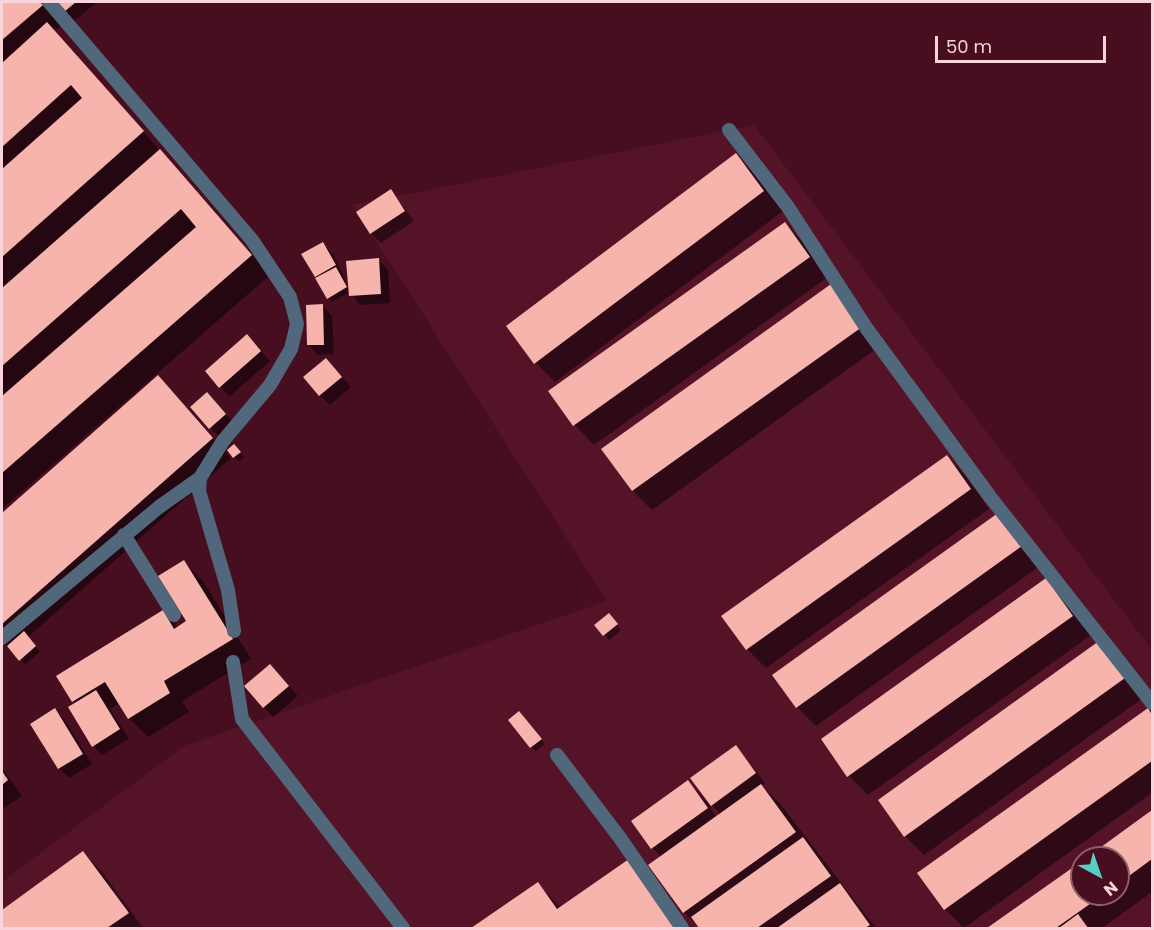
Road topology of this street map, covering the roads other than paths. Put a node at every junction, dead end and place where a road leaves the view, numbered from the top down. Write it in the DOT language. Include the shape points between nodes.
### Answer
graph roads {
  1 [pos="50,2"];
  2 [pos="729,130"];
  3 [pos="200,478"];
  4 [pos="124,535"];
  5 [pos="174,615"];
  6 [pos="234,632"];
  7 [pos="2,639"];
  8 [pos="233,662"];
  9 [pos="1152,703"];
  10 [pos="557,755"];
  11 [pos="403,928"];
  12 [pos="682,928"];
  1 -- 3 [label="lane" via="252,240 290,297 297,324 291,349 270,385 223,441"];
  2 -- 9 [label="lane" via="788,207 867,329 984,489"];
  3 -- 4 [label="lane"];
  3 -- 6 [label="lane" via="199,491 228,590"];
  4 -- 5 [label="lane"];
  4 -- 7 [label="lane"];
  8 -- 11 [label="lane" via="242,718"];
  10 -- 12 [label="lane"];
}
